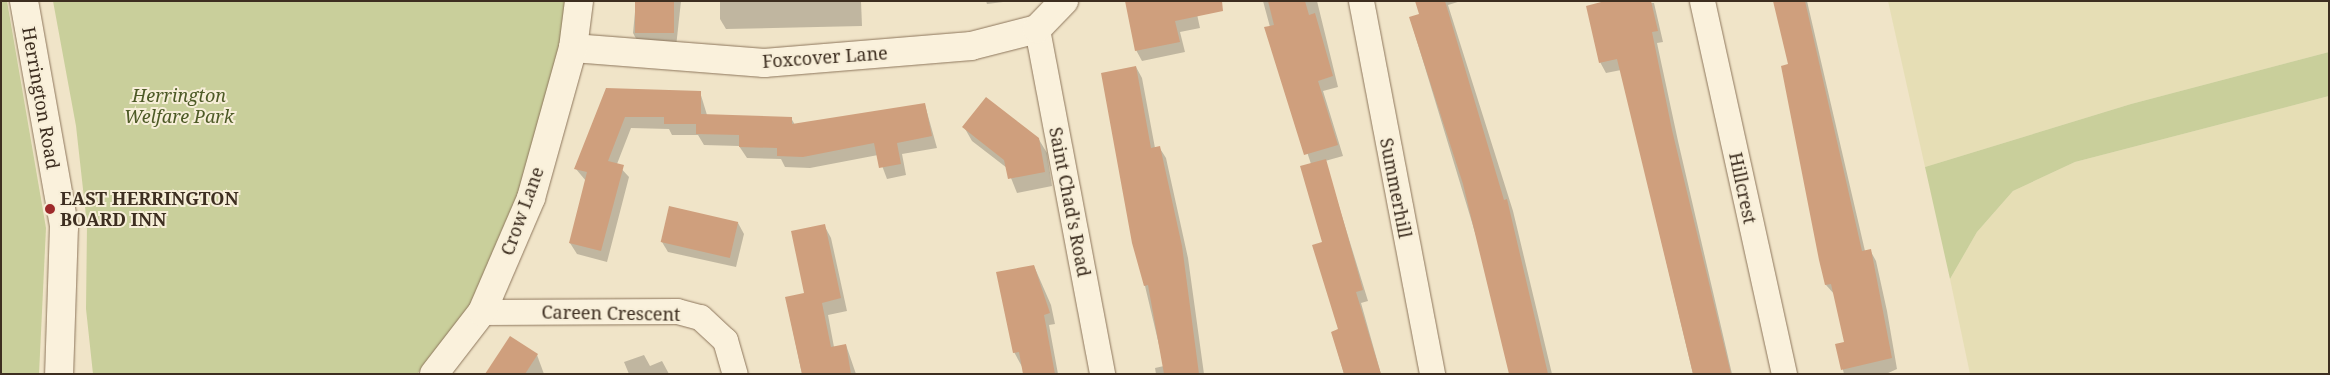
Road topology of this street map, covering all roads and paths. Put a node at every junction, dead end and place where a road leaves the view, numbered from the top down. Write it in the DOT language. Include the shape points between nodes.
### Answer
graph roads {
  1 [pos="24,1"];
  2 [pos="579,1"];
  3 [pos="1064,1"];
  4 [pos="1361,1"];
  5 [pos="1702,1"];
  6 [pos="1037,29"];
  7 [pos="573,48"];
  8 [pos="482,312"];
  9 [pos="59,374"];
  10 [pos="434,374"];
  11 [pos="735,374"];
  12 [pos="1102,374"];
  13 [pos="1432,374"];
  14 [pos="1784,374"];
  1 -- 9 [label="street, Herrington Road" via="64,226"];
  2 -- 7 [label="street, Crow Lane"];
  3 -- 6 [label="street"];
  4 -- 13 [label="street, Summerhill"];
  5 -- 14 [label="street, Hillcrest"];
  6 -- 7 [label="street, Foxcover Lane" via="971,46 764,63"];
  6 -- 12 [label="street, Saint Chad's Road"];
  7 -- 8 [label="street, Crow Lane" via="531,198"];
  8 -- 10 [label="street, Crow Lane"];
  8 -- 11 [label="street, Careen Crescent" via="677,312 700,316 725,340"];
}
